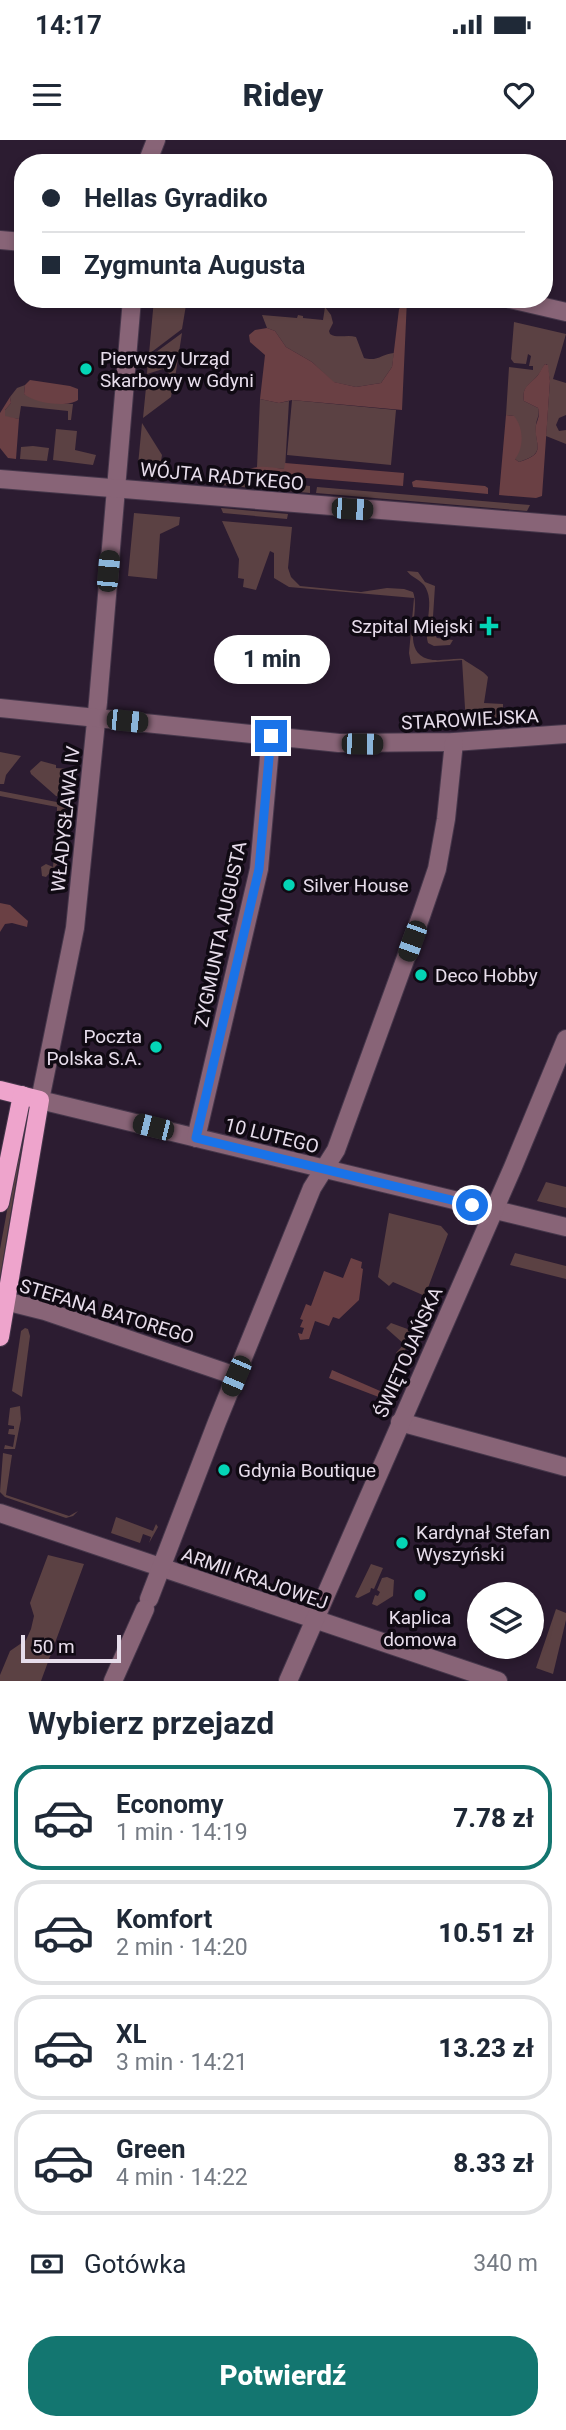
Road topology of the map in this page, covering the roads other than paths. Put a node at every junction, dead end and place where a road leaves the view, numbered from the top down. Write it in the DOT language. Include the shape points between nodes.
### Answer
graph roads {
  1 [pos="131,308"];
  2 [pos="549,308"];
  3 [pos="566,312"];
  4 [pos="0,478"];
  5 [pos="115,488"];
  6 [pos="566,525"];
  7 [pos="0,708"];
  8 [pos="96,718"];
  9 [pos="566,734"];
  10 [pos="271,736"];
  11 [pos="454,742"];
  12 [pos="566,1039"];
  13 [pos="0,1090"];
  14 [pos="31,1098"];
  15 [pos="196,1138"];
  16 [pos="325,1169"];
  17 [pos="0,1203"];
  18 [pos="494,1210"];
  19 [pos="566,1227"];
  20 [pos="5,1301"];
  21 [pos="0,1337"];
  22 [pos="236,1376"];
  23 [pos="400,1422"];
  24 [pos="566,1467"];
  25 [pos="0,1513"];
  26 [pos="161,1567"];
  27 [pos="314,1620"];
  28 [pos="461,1675"];
  29 [pos="113,1681"];
  30 [pos="288,1681"];
  31 [pos="498,1681"];
  1 -- 5 [label="street, WŁADYSŁAWA IV"];
  2 -- 3 [label="street"];
  4 -- 5 [label="street, WÓJTA RADTKEGO"];
  5 -- 6 [label="street, WÓJTA RADTKEGO"];
  5 -- 8 [label="street, WŁADYSŁAWA IV"];
  7 -- 8 [label="street, STAROWIEJSKA"];
  8 -- 10 [label="street, STAROWIEJSKA"];
  8 -- 14 [label="street, WŁADYSŁAWA IV" via="75,928"];
  9 -- 11 [label="street, STAROWIEJSKA"];
  10 -- 11 [label="street, STAROWIEJSKA" via="339,743"];
  10 -- 15 [label="street, ZYGMUNTA AUGUSTA" via="259,869"];
  11 -- 16 [label="street" via="437,869 337,1150"];
  12 -- 18 [label="street, ŚWIĘTOJAŃSKA"];
  13 -- 14 [label="main road, 10 LUTEGO"];
  14 -- 15 [label="street, 10 LUTEGO"];
  14 -- 17 [label="main road, WŁADYSŁAWA IV"];
  14 -- 20 [label="main road, WŁADYSŁAWA IV"];
  15 -- 16 [label="street, 10 LUTEGO"];
  16 -- 18 [label="street, 10 LUTEGO"];
  16 -- 22 [label="street" via="312,1188"];
  18 -- 19 [label="street, 10 LUTEGO"];
  18 -- 23 [label="street, ŚWIĘTOJAŃSKA"];
  20 -- 21 [label="main road, WŁADYSŁAWA IV"];
  20 -- 22 [label="street, STEFANA BATOREGO"];
  22 -- 26 [label="street"];
  23 -- 24 [label="street"];
  23 -- 27 [label="street, ŚWIĘTOJAŃSKA"];
  25 -- 26 [label="street, ARMII KRAJOWEJ"];
  26 -- 27 [label="street, ARMII KRAJOWEJ"];
  26 -- 29 [label="street"];
  27 -- 28 [label="street, ARMII KRAJOWEJ"];
  27 -- 30 [label="street, ŚWIĘTOJAŃSKA"];
  28 -- 31 [label="street, ARMII KRAJOWEJ"];
}
